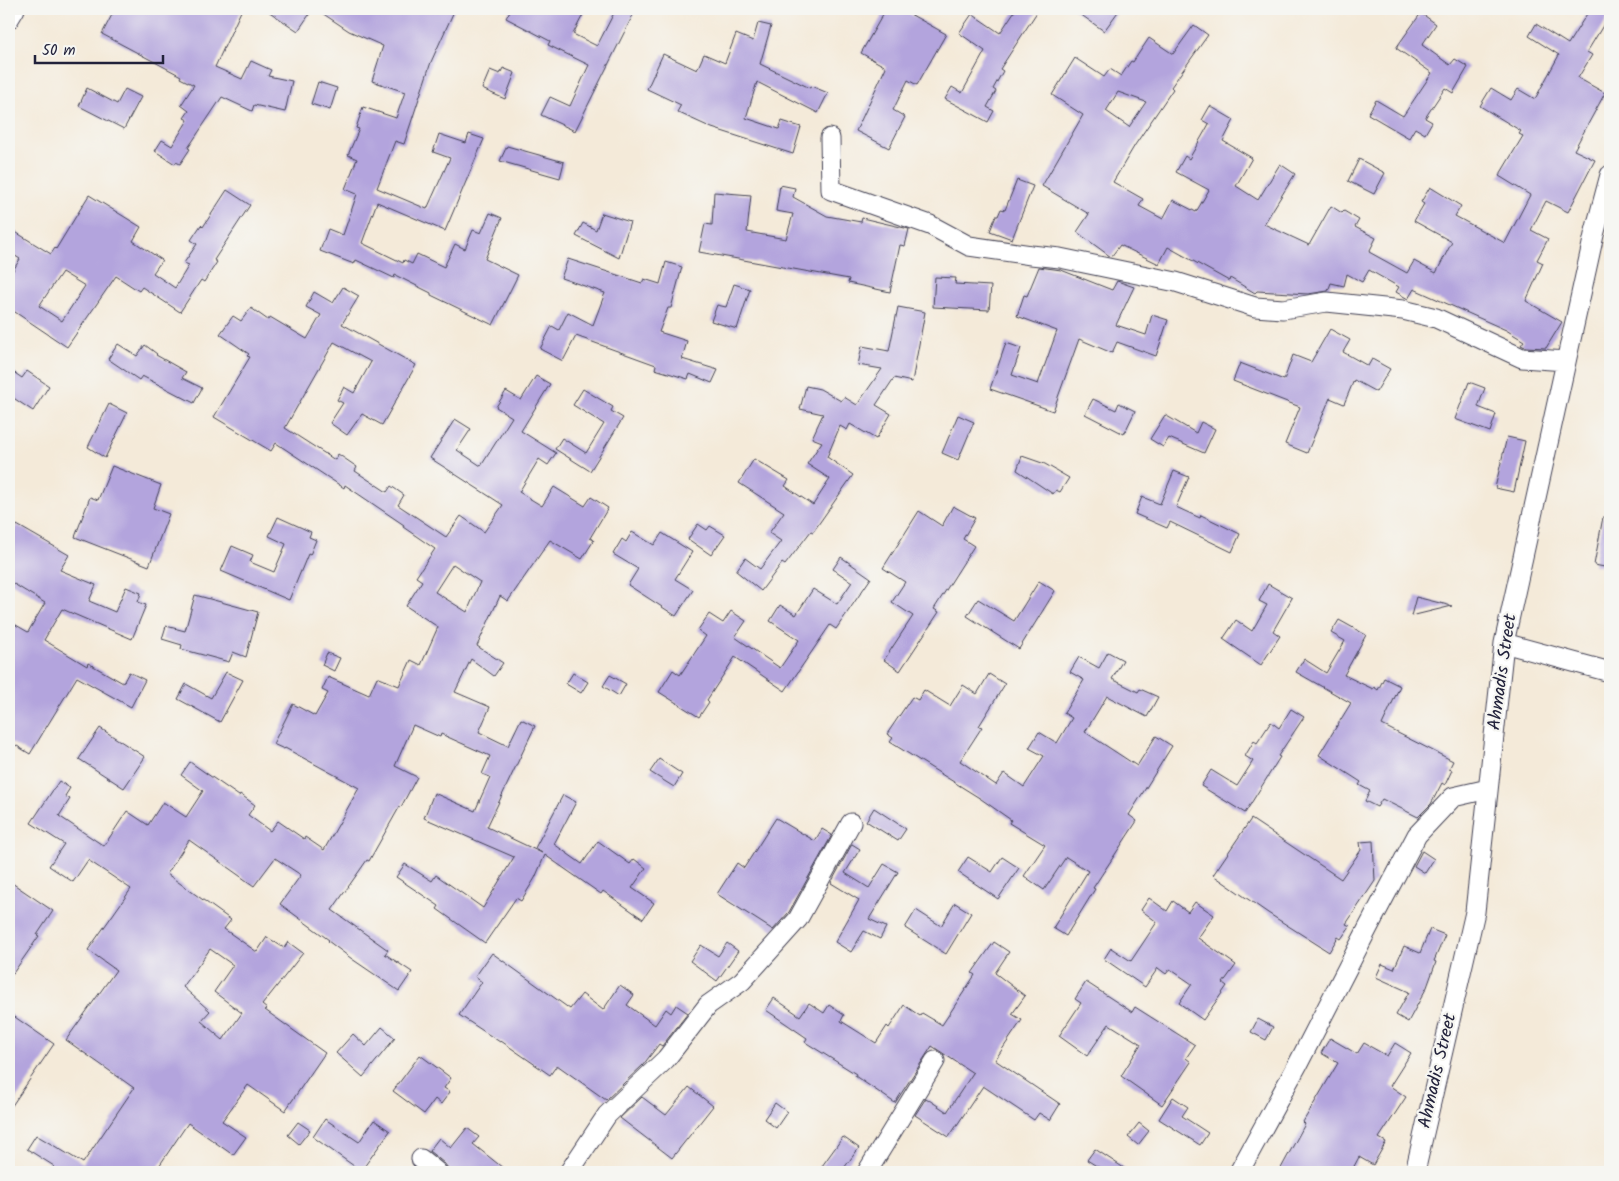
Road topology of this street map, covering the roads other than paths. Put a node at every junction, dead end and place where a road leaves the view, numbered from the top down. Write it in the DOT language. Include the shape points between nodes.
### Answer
graph roads {
  1 [pos="15,9"];
  2 [pos="9,20"];
  3 [pos="830,138"];
  4 [pos="1610,175"];
  5 [pos="1602,237"];
  6 [pos="1566,361"];
  7 [pos="1504,643"];
  8 [pos="1610,672"];
  9 [pos="1488,788"];
  10 [pos="852,823"];
  11 [pos="935,1061"];
  12 [pos="421,1160"];
  13 [pos="437,1172"];
  14 [pos="569,1172"];
  15 [pos="867,1172"];
  16 [pos="1239,1172"];
  17 [pos="1415,1172"];
  1 -- 2 [label="street"];
  3 -- 6 [label="street" via="831,190 930,225 969,246 1060,258 1176,282 1255,307 1283,310 1327,302 1403,310 1436,318 1522,358"];
  4 -- 5 [label="street, Ahmadis Street"];
  5 -- 6 [label="street, Ahmadis Street"];
  6 -- 7 [label="street, Ahmadis Street"];
  7 -- 8 [label="street"];
  7 -- 9 [label="street, Ahmadis Street"];
  9 -- 16 [label="street" via="1453,797 1418,835"];
  9 -- 17 [label="street, Ahmadis Street" via="1475,912"];
  10 -- 14 [label="street" via="798,919 742,981 708,1006 666,1059 607,1115"];
  11 -- 15 [label="street"];
  12 -- 13 [label="street"];
}
